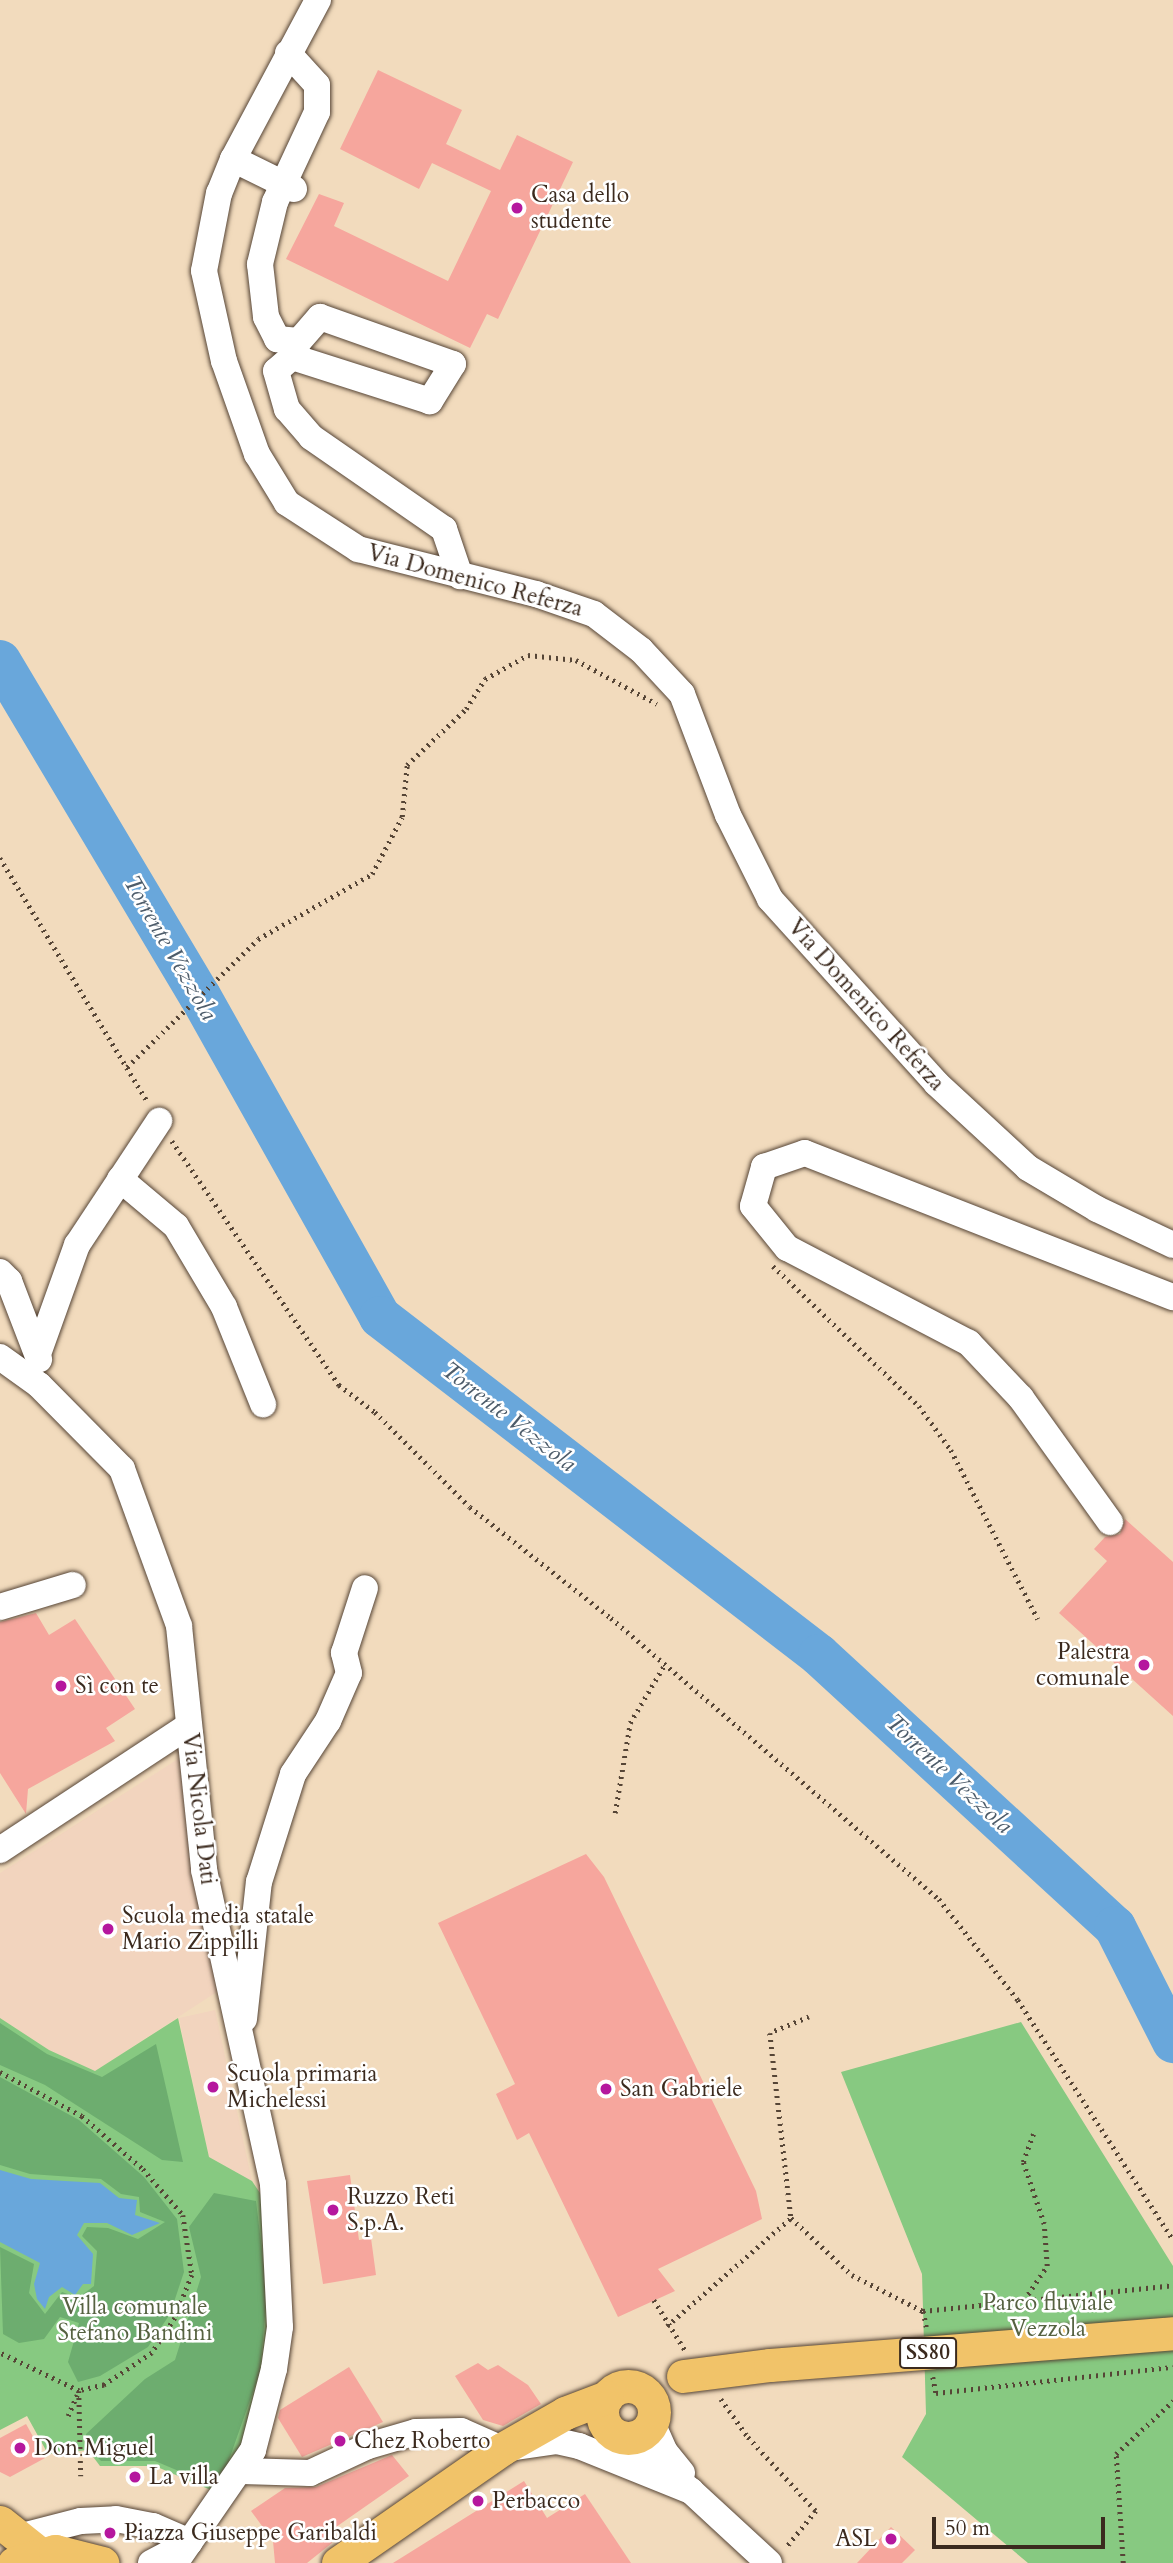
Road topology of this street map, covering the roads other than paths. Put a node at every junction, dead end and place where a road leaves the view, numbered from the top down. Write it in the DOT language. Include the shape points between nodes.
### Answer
graph roads {
  1 [pos="318,0"];
  2 [pos="284,59"];
  3 [pos="233,159"];
  4 [pos="282,183"];
  5 [pos="292,357"];
  6 [pos="460,576"];
  7 [pos="159,1121"];
  8 [pos="120,1179"];
  9 [pos="1173,1245"];
  10 [pos="0,1272"];
  11 [pos="1173,1297"];
  12 [pos="38,1351"];
  13 [pos="0,1357"];
  14 [pos="39,1385"];
  15 [pos="263,1404"];
  16 [pos="1110,1522"];
  17 [pos="73,1585"];
  18 [pos="365,1588"];
  19 [pos="0,1607"];
  20 [pos="188,1726"];
  21 [pos="0,1849"];
  22 [pos="242,2042"];
  23 [pos="1173,2333"];
  24 [pos="629,2413"];
  25 [pos="502,2449"];
  26 [pos="242,2471"];
  27 [pos="691,2491"];
  28 [pos="81,2521"];
  29 [pos="41,2548"];
  30 [pos="183,2553"];
  31 [pos="776,2558"];
  32 [pos="342,2562"];
  33 [pos="151,2563"];
  1 -- 2 [label="street, Via Domenico Referza"];
  2 -- 3 [label="street, Via Domenico Referza"];
  2 -- 4 [label="street" via="317,85 317,112"];
  3 -- 4 [label="street"];
  3 -- 6 [label="street, Via Domenico Referza" via="219,194 204,271 224,361 257,454 287,503 358,549"];
  4 -- 5 [label="street" via="260,194 245,259 250,325 265,352"];
  4 -- 5 [label="street" via="260,264 266,317 277,339 299,341 320,317 453,364 430,401"];
  5 -- 6 [label="street" via="276,371 287,410 311,437 444,529"];
  6 -- 9 [label="street, Via Domenico Referza" via="594,614 641,650 682,694 727,815 770,899 936,1083 1027,1168 1097,1209"];
  7 -- 8 [label="street"];
  8 -- 12 [label="street" via="77,1245"];
  8 -- 15 [label="street" via="176,1226 224,1307"];
  10 -- 12 [label="street" via="9,1281"];
  11 -- 16 [label="street" via="805,1153 764,1167 753,1206 787,1248 969,1343 1021,1398"];
  12 -- 14 [label="street"];
  13 -- 14 [label="street, Via Nicola Dati"];
  14 -- 20 [label="street, Via Nicola Dati" via="122,1469 179,1626"];
  17 -- 19 [label="street"];
  18 -- 22 [label="street" via="344,1653 349,1672 328,1721 293,1774 259,1882"];
  20 -- 21 [label="street"];
  20 -- 22 [label="street, Via Nicola Dati" via="204,1870"];
  22 -- 26 [label="street, Via Nicola Dati" via="273,2184 281,2327 253,2450"];
  23 -- 24 [label="main road, SS80, bridge" via="770,2365 687,2367 668,2374"];
  24 -- 25 [label="main road, SS80" via="565,2413"];
  24 -- 27 [label="street"];
  25 -- 26 [label="street" via="461,2431 416,2432 368,2446 310,2473"];
  25 -- 27 [label="street" via="567,2443 599,2451"];
  25 -- 32 [label="main road, SS80"];
  26 -- 30 [label="street, Via Nicola Dati"];
  27 -- 31 [label="street"];
  28 -- 29 [label="street"];
  28 -- 29 [label="street"];
  28 -- 30 [label="street" via="116,2519 153,2526"];
  30 -- 33 [label="street, Via Nicola Dati"];
}
